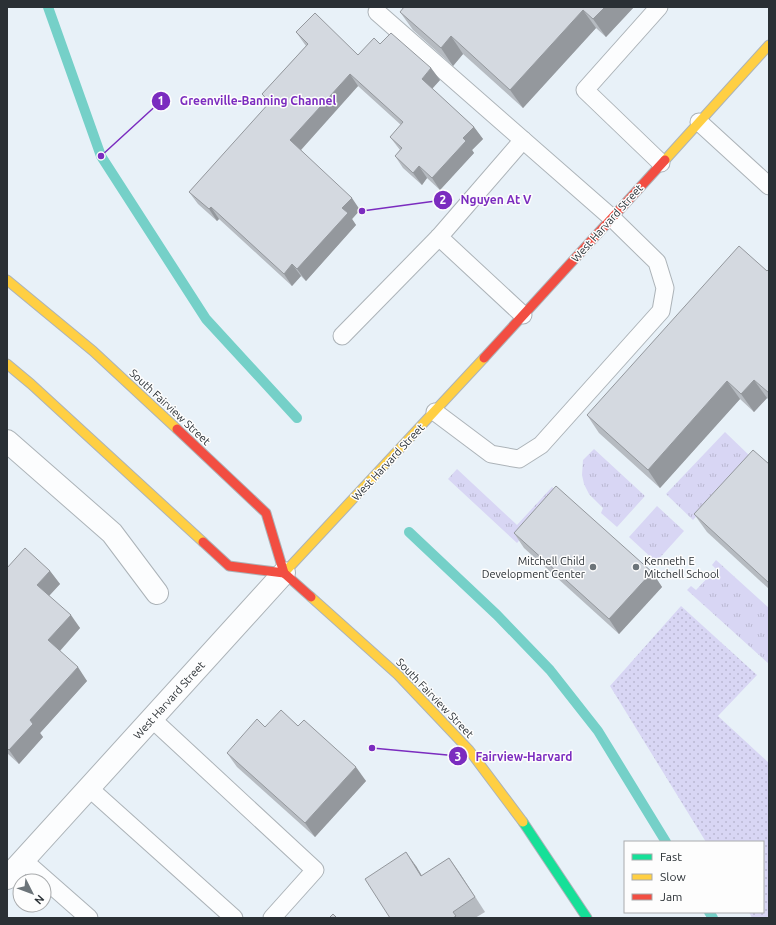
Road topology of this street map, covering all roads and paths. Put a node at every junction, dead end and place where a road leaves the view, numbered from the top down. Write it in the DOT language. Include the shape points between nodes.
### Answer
graph roads {
  1 [pos="659,7"];
  2 [pos="377,12"];
  3 [pos="769,45"];
  4 [pos="699,122"];
  5 [pos="523,140"];
  6 [pos="661,163"];
  7 [pos="769,186"];
  8 [pos="612,218"];
  9 [pos="439,237"];
  10 [pos="7,280"];
  11 [pos="523,315"];
  12 [pos="342,336"];
  13 [pos="7,364"];
  14 [pos="435,412"];
  15 [pos="7,441"];
  16 [pos="284,573"];
  17 [pos="157,593"];
  18 [pos="152,719"];
  19 [pos="89,788"];
  20 [pos="23,860"];
  21 [pos="7,878"];
  22 [pos="88,918"];
  23 [pos="234,918"];
  24 [pos="272,918"];
  25 [pos="587,918"];
  1 -- 6 [label="lane" via="585,90"];
  2 -- 5 [label="lane"];
  3 -- 4 [label="main road, West Harvard Street"];
  4 -- 6 [label="main road, West Harvard Street"];
  4 -- 7 [label="lane"];
  5 -- 8 [label="lane"];
  5 -- 9 [label="lane"];
  6 -- 8 [label="main road, West Harvard Street"];
  8 -- 11 [label="main road, West Harvard Street"];
  8 -- 14 [label="lane" via="657,262 666,288 661,311 541,445 519,459 491,454"];
  9 -- 11 [label="lane"];
  9 -- 12 [label="lane"];
  10 -- 16 [label="main road, South Fairview Street" via="93,351 266,513"];
  11 -- 14 [label="main road, West Harvard Street"];
  13 -- 16 [label="main road" via="229,566"];
  14 -- 16 [label="main road, West Harvard Street"];
  15 -- 17 [label="street" via="112,533"];
  16 -- 18 [label="street, West Harvard Street"];
  16 -- 25 [label="main road, South Fairview Street" via="398,675 469,750 515,810"];
  18 -- 19 [label="street, West Harvard Street"];
  18 -- 24 [label="lane" via="315,870"];
  19 -- 20 [label="street, West Harvard Street"];
  19 -- 23 [label="lane"];
  20 -- 21 [label="street, West Harvard Street"];
  20 -- 22 [label="lane"];
}
